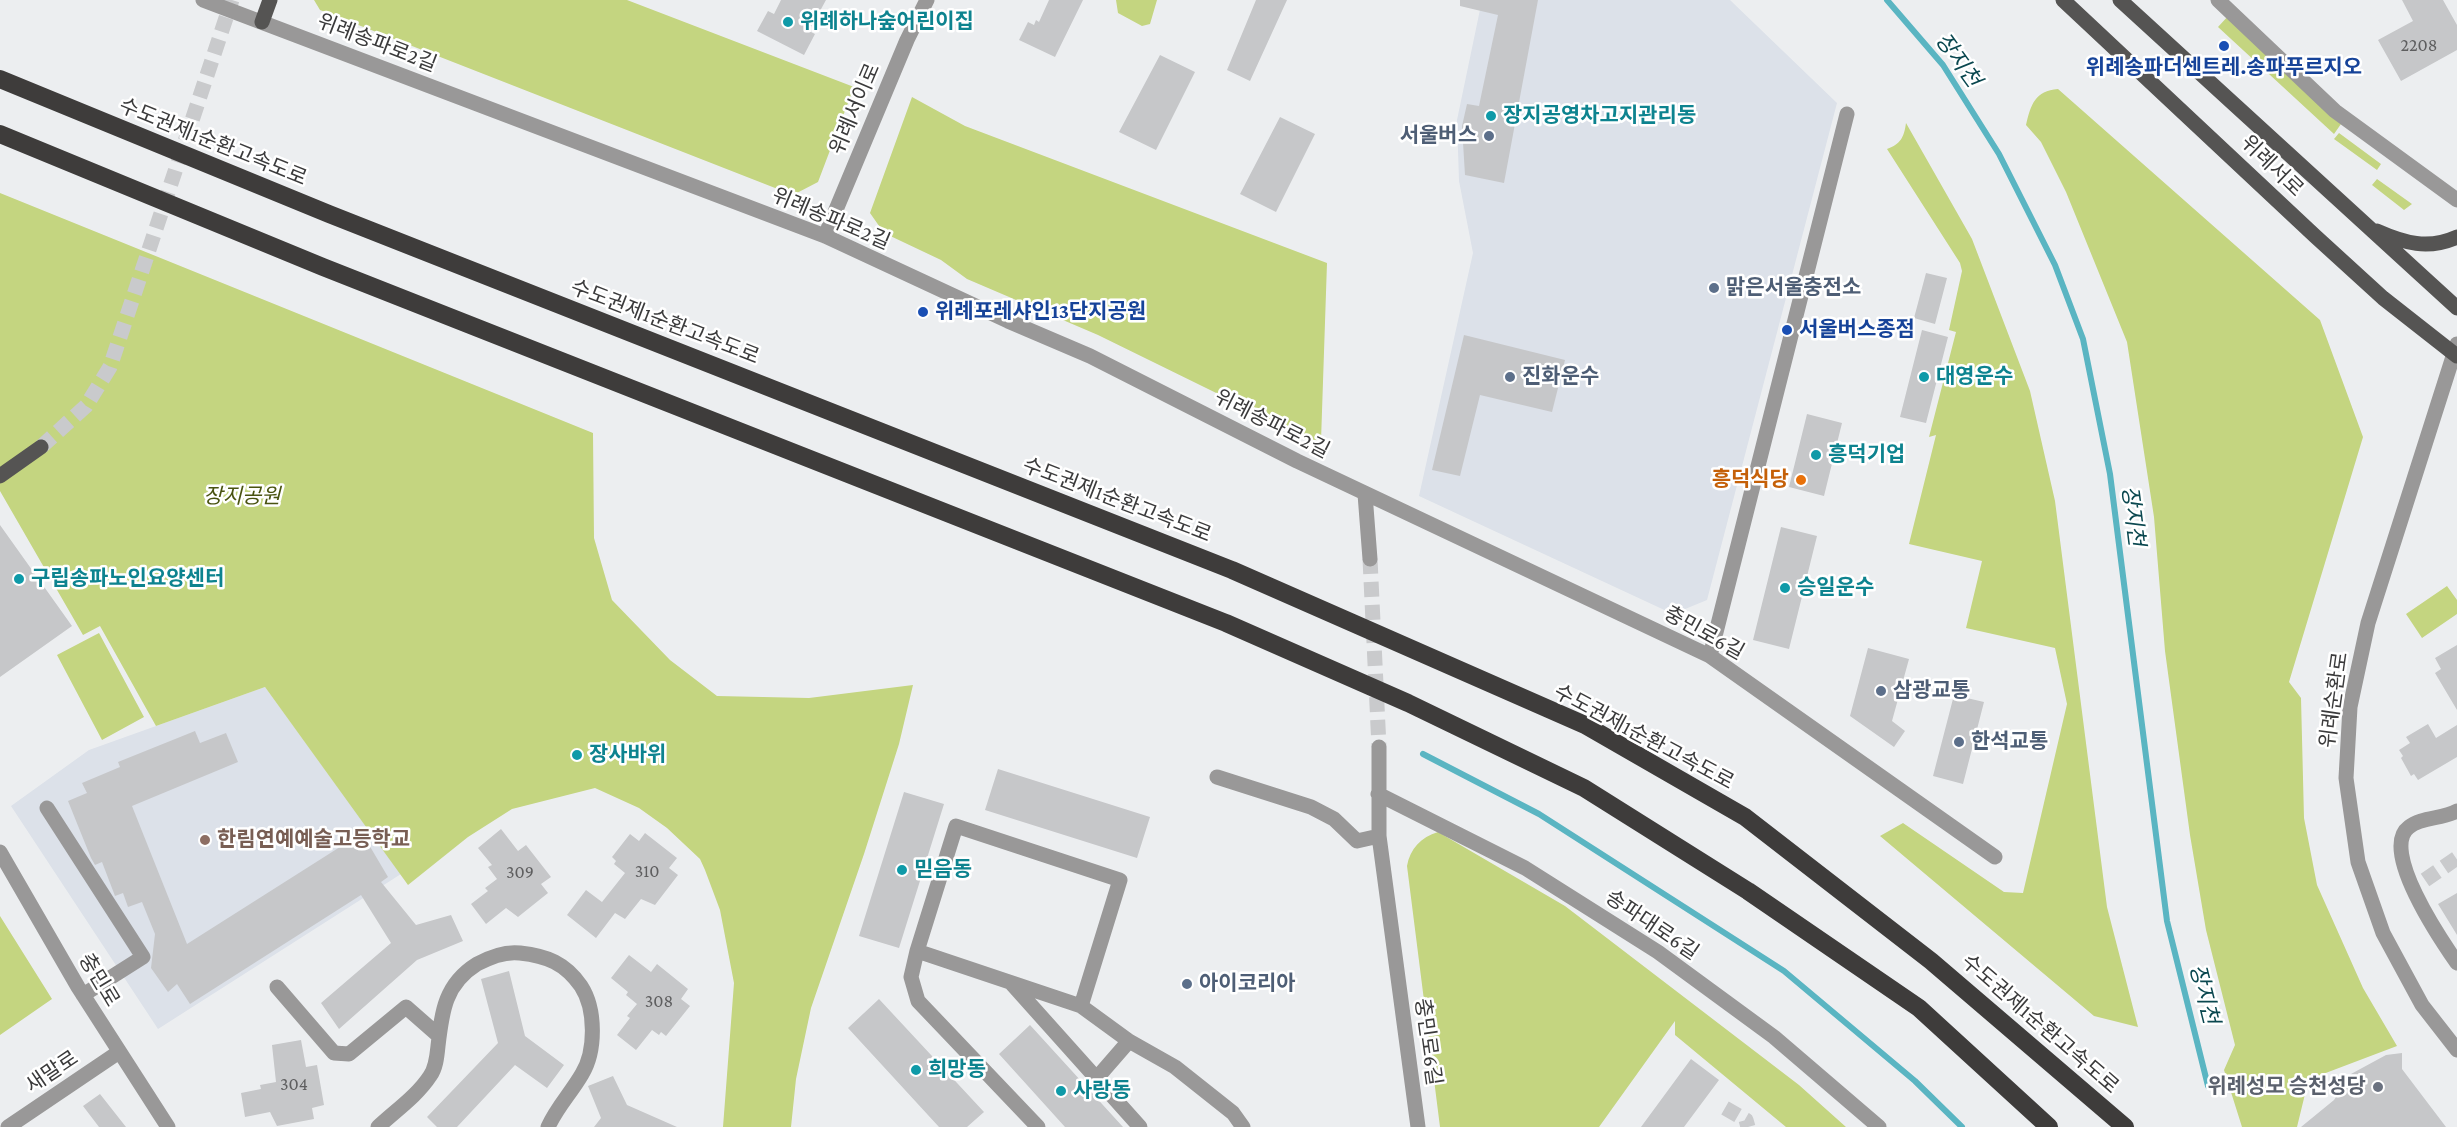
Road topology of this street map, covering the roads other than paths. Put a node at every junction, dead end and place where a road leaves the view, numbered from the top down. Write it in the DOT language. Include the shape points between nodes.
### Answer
graph roads {
  1 [pos="203,0"];
  2 [pos="270,0"];
  3 [pos="927,0"];
  4 [pos="2063,0"];
  5 [pos="2120,0"];
  6 [pos="2218,0"];
  7 [pos="262,22"];
  8 [pos="0,79"];
  9 [pos="1847,114"];
  10 [pos="0,134"];
  11 [pos="2457,200"];
  12 [pos="2366,226"];
  13 [pos="825,236"];
  14 [pos="2457,237"];
  15 [pos="2457,308"];
  16 [pos="2456,351"];
  17 [pos="41,447"];
  18 [pos="0,476"];
  19 [pos="1365,494"];
  20 [pos="1370,559"];
  21 [pos="1710,656"];
  22 [pos="1379,747"];
  23 [pos="1217,777"];
  24 [pos="1378,794"];
  25 [pos="47,808"];
  26 [pos="2457,811"];
  27 [pos="1379,836"];
  28 [pos="0,852"];
  29 [pos="1995,856"];
  30 [pos="918,951"];
  31 [pos="2457,963"];
  32 [pos="1010,982"];
  33 [pos="277,987"];
  34 [pos="83,995"];
  35 [pos="1081,1006"];
  36 [pos="439,1036"];
  37 [pos="1129,1041"];
  38 [pos="2457,1050"];
  39 [pos="119,1052"];
  40 [pos="1096,1078"];
  41 [pos="8,1127"];
  42 [pos="168,1127"];
  43 [pos="378,1127"];
  44 [pos="548,1127"];
  45 [pos="1038,1127"];
  46 [pos="1140,1127"];
  47 [pos="1244,1127"];
  48 [pos="1418,1127"];
  49 [pos="1879,1127"];
  50 [pos="2049,1127"];
  51 [pos="2125,1127"];
  1 -- 7 [label="street, 위례송파로2길"];
  2 -- 7 [label="main road"];
  3 -- 13 [label="street, 위례서이로"];
  4 -- 16 [label="main road, 위례서로" via="2383,298"];
  5 -- 12 [label="main road, 위례서로"];
  6 -- 11 [label="street" via="2335,111"];
  7 -- 13 [label="street, 위례송파로2길"];
  8 -- 51 [label="highway, 수도권제1순환고속도로" via="340,219 1232,570 1585,725 1745,817 1931,961"];
  9 -- 21 [label="street"];
  10 -- 50 [label="highway" via="323,267 1226,623 1408,703 1584,788 1748,891 1919,1008"];
  12 -- 14 [label="main road" via="2404,242 2426,245"];
  12 -- 15 [label="main road, 위례서로"];
  13 -- 19 [label="street, 위례송파로2길" via="1090,356"];
  16 -- 38 [label="street, 위례순환로" via="2367,623 2350,707 2346,778 2358,862 2383,933 2422,1005"];
  17 -- 18 [label="main road"];
  19 -- 20 [label="street"];
  19 -- 21 [label="street, 충민로6길"];
  21 -- 29 [label="street, 충민로6길"];
  22 -- 24 [label="street, 충민로6길"];
  23 -- 27 [label="street" via="1311,807 1334,819 1357,841"];
  24 -- 27 [label="street, 충민로6길"];
  24 -- 49 [label="street, 송파대로6길" via="1525,868 1658,952 1774,1037"];
  25 -- 34 [label="street" via="143,957"];
  26 -- 31 [label="street" via="2410,825 2401,836 2400,847 2419,885 2418,903"];
  27 -- 48 [label="street, 충민로6길"];
  28 -- 34 [label="street, 충민로"];
  30 -- 32 [label="street"];
  30 -- 35 [label="street" via="956,826 1120,880"];
  30 -- 45 [label="street" via="911,977 918,1001"];
  32 -- 35 [label="street"];
  32 -- 40 [label="street"];
  33 -- 36 [label="street" via="334,1053 349,1054 406,1007"];
  34 -- 39 [label="street, 충민로"];
  35 -- 37 [label="street"];
  36 -- 43 [label="street" via="431,1075"];
  36 -- 44 [label="street" via="442,1008 452,986 488,957 513,952 537,955 556,961 571,973 584,992 590,1011 591,1048 583,1073"];
  37 -- 40 [label="street"];
  37 -- 47 [label="street" via="1175,1067 1233,1113"];
  39 -- 41 [label="street, 새말로"];
  39 -- 42 [label="street, 충민로"];
  40 -- 46 [label="street"];
}
